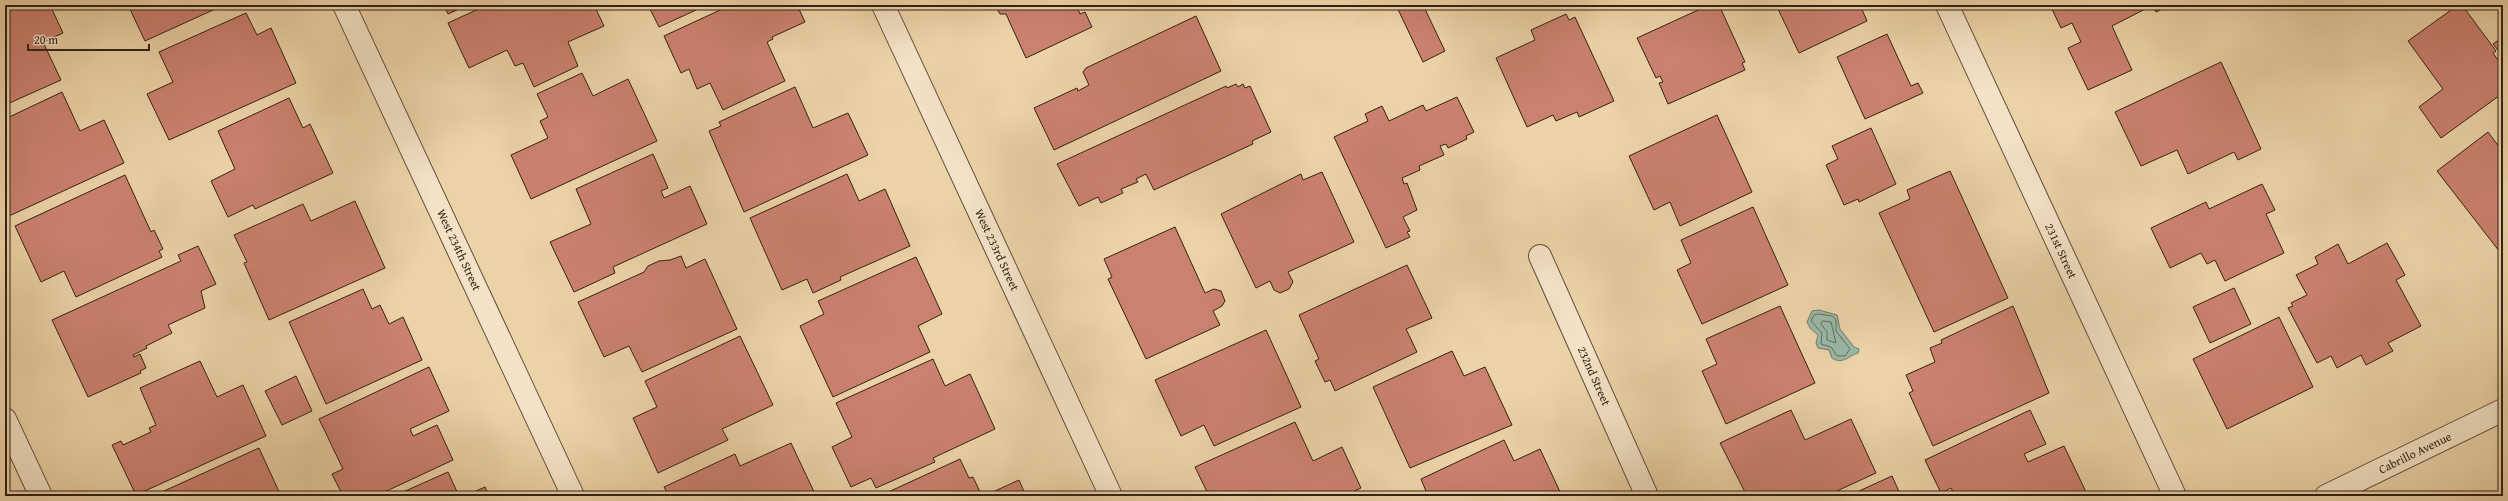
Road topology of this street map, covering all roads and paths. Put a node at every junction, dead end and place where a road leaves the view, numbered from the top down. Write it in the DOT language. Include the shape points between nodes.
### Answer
graph roads {
  1 [pos="344,5"];
  2 [pos="883,5"];
  3 [pos="1947,5"];
  4 [pos="1540,256"];
  5 [pos="2503,410"];
  6 [pos="5,419"];
  7 [pos="41,496"];
  8 [pos="573,496"];
  9 [pos="1111,496"];
  10 [pos="1647,496"];
  11 [pos="2175,496"];
  12 [pos="2326,496"];
  1 -- 8 [label="street, West 234th Street"];
  2 -- 9 [label="street, West 233rd Street"];
  3 -- 11 [label="street, 231st Street"];
  4 -- 10 [label="street, 232nd Street"];
  5 -- 12 [label="street, Cabrillo Avenue"];
  6 -- 7 [label="street"];
}
